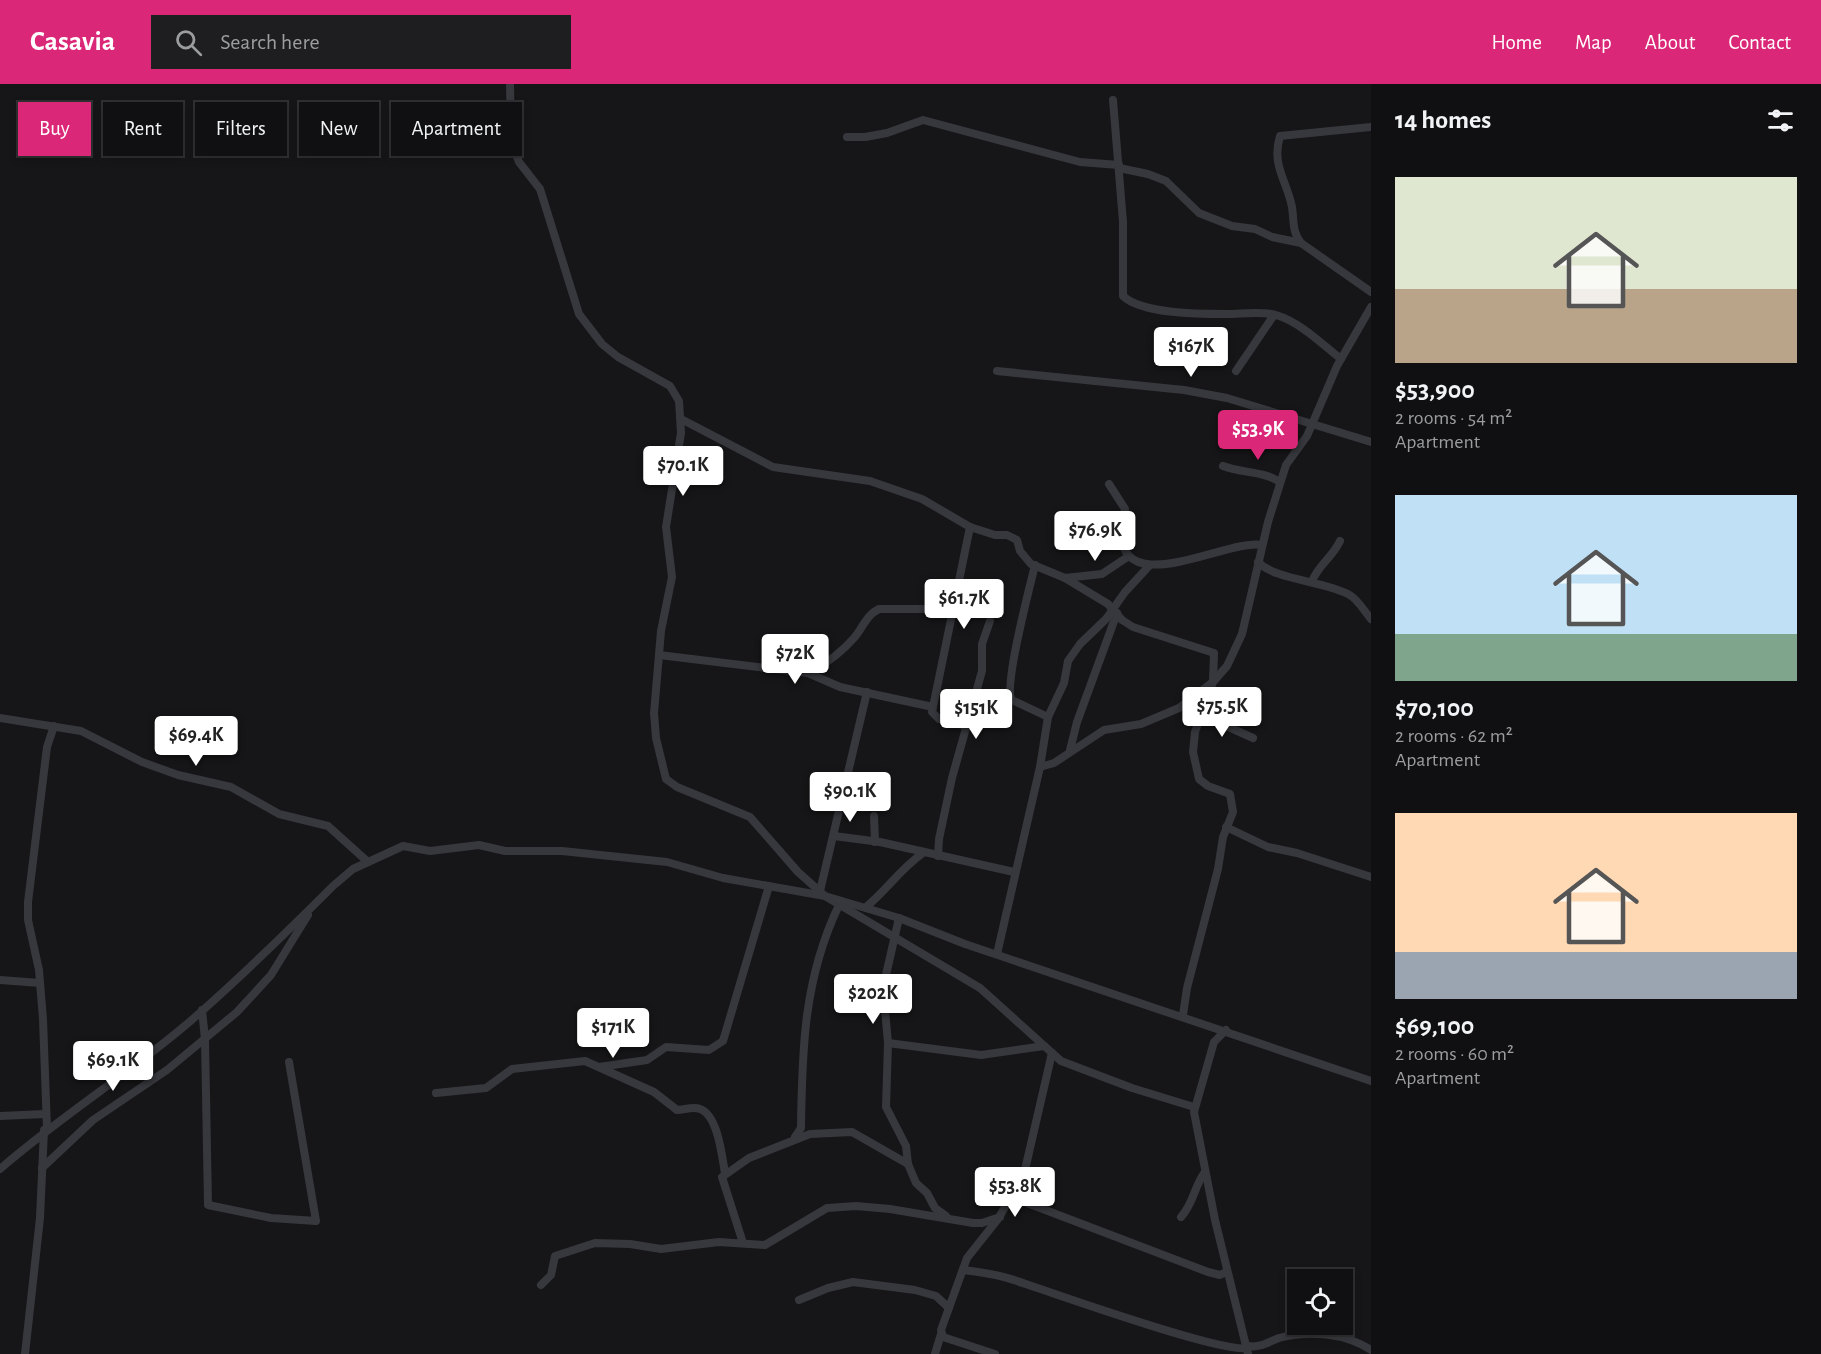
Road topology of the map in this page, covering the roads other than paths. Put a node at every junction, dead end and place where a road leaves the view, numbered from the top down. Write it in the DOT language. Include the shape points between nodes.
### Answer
graph roads {
  1 [pos="510,84"];
  2 [pos="1113,100"];
  3 [pos="1371,127"];
  4 [pos="848,136"];
  5 [pos="1119,166"];
  6 [pos="1301,243"];
  7 [pos="1371,292"];
  8 [pos="1371,307"];
  9 [pos="1274,315"];
  10 [pos="1341,360"];
  11 [pos="997,371"];
  12 [pos="1236,371"];
  13 [pos="681,419"];
  14 [pos="1313,424"];
  15 [pos="1371,442"];
  16 [pos="1223,466"];
  17 [pos="1280,482"];
  18 [pos="1109,484"];
  19 [pos="970,527"];
  20 [pos="1340,541"];
  21 [pos="1262,544"];
  22 [pos="1129,556"];
  23 [pos="1258,562"];
  24 [pos="1035,565"];
  25 [pos="1149,566"];
  26 [pos="1065,578"];
  27 [pos="1312,581"];
  28 [pos="1115,611"];
  29 [pos="954,613"];
  30 [pos="1371,619"];
  31 [pos="990,621"];
  32 [pos="659,656"];
  33 [pos="810,673"];
  34 [pos="1213,682"];
  35 [pos="867,692"];
  36 [pos="933,707"];
  37 [pos="1202,715"];
  38 [pos="1048,717"];
  39 [pos="0,718"];
  40 [pos="54,726"];
  41 [pos="966,726"];
  42 [pos="1253,738"];
  43 [pos="1071,750"];
  44 [pos="1040,767"];
  45 [pos="874,816"];
  46 [pos="1226,827"];
  47 [pos="834,836"];
  48 [pos="875,842"];
  49 [pos="924,853"];
  50 [pos="938,856"];
  51 [pos="368,862"];
  52 [pos="1014,872"];
  53 [pos="1371,877"];
  54 [pos="770,886"];
  55 [pos="823,893"];
  56 [pos="315,904"];
  57 [pos="839,905"];
  58 [pos="866,907"];
  59 [pos="899,918"];
  60 [pos="893,938"];
  61 [pos="998,954"];
  62 [pos="0,980"];
  63 [pos="40,984"];
  64 [pos="202,1010"];
  65 [pos="1183,1015"];
  66 [pos="1226,1030"];
  67 [pos="206,1039"];
  68 [pos="888,1042"];
  69 [pos="1044,1046"];
  70 [pos="1052,1053"];
  71 [pos="289,1062"];
  72 [pos="599,1067"];
  73 [pos="1371,1080"];
  74 [pos="436,1092"];
  75 [pos="1194,1107"];
  76 [pos="45,1114"];
  77 [pos="0,1116"];
  78 [pos="46,1130"];
  79 [pos="792,1139"];
  80 [pos="908,1164"];
  81 [pos="42,1168"];
  82 [pos="0,1169"];
  83 [pos="1205,1172"];
  84 [pos="725,1173"];
  85 [pos="1018,1188"];
  86 [pos="946,1216"];
  87 [pos="1000,1217"];
  88 [pos="1181,1217"];
  89 [pos="743,1243"];
  90 [pos="963,1270"];
  91 [pos="1226,1272"];
  92 [pos="541,1285"];
  93 [pos="799,1300"];
  94 [pos="949,1308"];
  95 [pos="941,1334"];
  96 [pos="1248,1349"];
  97 [pos="1371,1350"];
  98 [pos="25,1354"];
  99 [pos="935,1354"];
  100 [pos="995,1354"];
  1 -- 13 [label="street" via="514,150 540,189 579,314 590,331 618,357 670,386 676,393"];
  2 -- 5 [label="street"];
  3 -- 6 [label="street" via="1280,136 1279,174 1292,205 1293,229"];
  4 -- 5 [label="street" via="887,133 923,120 1080,162"];
  5 -- 6 [label="street" via="1166,181 1199,213 1232,226"];
  5 -- 9 [label="street" via="1123,222 1121,287 1129,302 1190,312"];
  6 -- 7 [label="street"];
  8 -- 10 [label="street"];
  9 -- 10 [label="street" via="1304,331"];
  9 -- 12 [label="street"];
  10 -- 14 [label="street"];
  11 -- 14 [label="street" via="1184,390 1227,398"];
  13 -- 19 [label="street" via="773,467 870,481 922,499"];
  13 -- 32 [label="street" via="666,527 672,577"];
  14 -- 15 [label="street"];
  14 -- 17 [label="street" via="1286,465"];
  16 -- 17 [label="street" via="1272,476"];
  17 -- 21 [label="street"];
  18 -- 22 [label="street" via="1125,509 1121,533"];
  19 -- 24 [label="street" via="1016,540 1020,551"];
  19 -- 29 [label="street"];
  20 -- 27 [label="street" via="1333,554 1320,564"];
  21 -- 23 [label="street"];
  21 -- 25 [label="street" via="1246,543 1193,560"];
  22 -- 25 [label="street"];
  22 -- 26 [label="street" via="1102,574"];
  23 -- 27 [label="street" via="1268,570"];
  23 -- 34 [label="street" via="1242,634 1227,666"];
  24 -- 26 [label="street"];
  24 -- 38 [label="street" via="1009,694 1012,700"];
  25 -- 28 [label="street" via="1125,592"];
  26 -- 28 [label="street"];
  27 -- 30 [label="street" via="1353,597"];
  28 -- 34 [label="street" via="1133,627 1211,650 1215,656"];
  28 -- 38 [label="street" via="1069,660 1064,683"];
  28 -- 43 [label="street"];
  29 -- 33 [label="street" via="938,609 879,609 839,655"];
  29 -- 36 [label="street"];
  31 -- 41 [label="street" via="982,644 982,671"];
  32 -- 33 [label="street"];
  32 -- 55 [label="street" via="654,713 666,779 750,817 798,872"];
  33 -- 35 [label="street" via="840,687"];
  34 -- 37 [label="street"];
  34 -- 43 [label="street" via="1179,708 1141,724 1104,730"];
  35 -- 36 [label="street"];
  35 -- 47 [label="street"];
  36 -- 41 [label="street" via="934,717"];
  37 -- 42 [label="street"];
  37 -- 46 [label="street" via="1192,741 1195,771 1203,783 1230,794 1234,805"];
  38 -- 44 [label="street"];
  39 -- 40 [label="street"];
  40 -- 51 [label="street" via="81,731 142,762 178,775 231,788 279,814 328,826"];
  40 -- 63 [label="street" via="47,747 28,891 28,920"];
  41 -- 50 [label="street"];
  43 -- 44 [label="street" via="1054,763"];
  44 -- 52 [label="street"];
  45 -- 48 [label="street"];
  46 -- 53 [label="street" via="1268,847"];
  46 -- 65 [label="street"];
  47 -- 48 [label="street"];
  47 -- 55 [label="street"];
  48 -- 49 [label="street"];
  49 -- 50 [label="street"];
  49 -- 58 [label="street" via="899,871"];
  50 -- 52 [label="street"];
  51 -- 54 [label="street" via="405,845 430,851 479,845 505,851 562,851 667,862"];
  51 -- 56 [label="street" via="346,875"];
  52 -- 61 [label="street"];
  54 -- 55 [label="street"];
  54 -- 72 [label="street" via="723,1041 709,1050 666,1047 647,1060"];
  55 -- 57 [label="street"];
  55 -- 58 [label="street"];
  56 -- 64 [label="street"];
  56 -- 67 [label="street" via="260,990"];
  57 -- 60 [label="street"];
  57 -- 79 [label="street" via="809,990 801,1128"];
  58 -- 59 [label="street"];
  59 -- 60 [label="street"];
  59 -- 61 [label="street"];
  60 -- 68 [label="street" via="883,988"];
  60 -- 69 [label="street" via="980,988"];
  61 -- 65 [label="street"];
  62 -- 63 [label="street"];
  63 -- 76 [label="street"];
  64 -- 67 [label="street"];
  64 -- 78 [label="street"];
  65 -- 66 [label="street"];
  66 -- 73 [label="street"];
  66 -- 75 [label="street" via="1214,1042"];
  67 -- 71 [label="street" via="206,1203 240,1213 312,1222 316,1218"];
  67 -- 81 [label="street" via="93,1120"];
  68 -- 69 [label="street" via="981,1055"];
  68 -- 80 [label="street" via="886,1107 906,1146"];
  69 -- 70 [label="street"];
  70 -- 75 [label="street" via="1068,1065"];
  70 -- 85 [label="street"];
  72 -- 74 [label="street" via="585,1061 522,1067 505,1071 486,1088"];
  72 -- 84 [label="street" via="654,1092 677,1110 696,1108 705,1112 720,1144"];
  75 -- 83 [label="street"];
  76 -- 77 [label="street"];
  76 -- 78 [label="street"];
  78 -- 81 [label="street"];
  78 -- 82 [label="street"];
  79 -- 80 [label="street" via="850,1132"];
  79 -- 84 [label="street"];
  80 -- 86 [label="street" via="916,1183"];
  81 -- 98 [label="street" via="35,1278"];
  83 -- 88 [label="street" via="1190,1207"];
  83 -- 91 [label="street"];
  84 -- 89 [label="street" via="722,1177 726,1196"];
  85 -- 87 [label="street"];
  85 -- 91 [label="street" via="1027,1203 1078,1224 1208,1272"];
  86 -- 87 [label="street" via="982,1223"];
  86 -- 89 [label="street" via="868,1207 827,1208 765,1245"];
  87 -- 90 [label="street" via="966,1258"];
  89 -- 92 [label="street" via="710,1242 661,1249 618,1243 582,1246 555,1256 551,1275"];
  90 -- 94 [label="street"];
  90 -- 96 [label="street" via="1014,1280 1200,1343"];
  91 -- 96 [label="street"];
  93 -- 94 [label="street" via="853,1282 925,1293 941,1299"];
  94 -- 95 [label="street"];
  95 -- 99 [label="street"];
  95 -- 100 [label="street"];
  96 -- 97 [label="street" via="1280,1338 1317,1334 1352,1339"];
}
